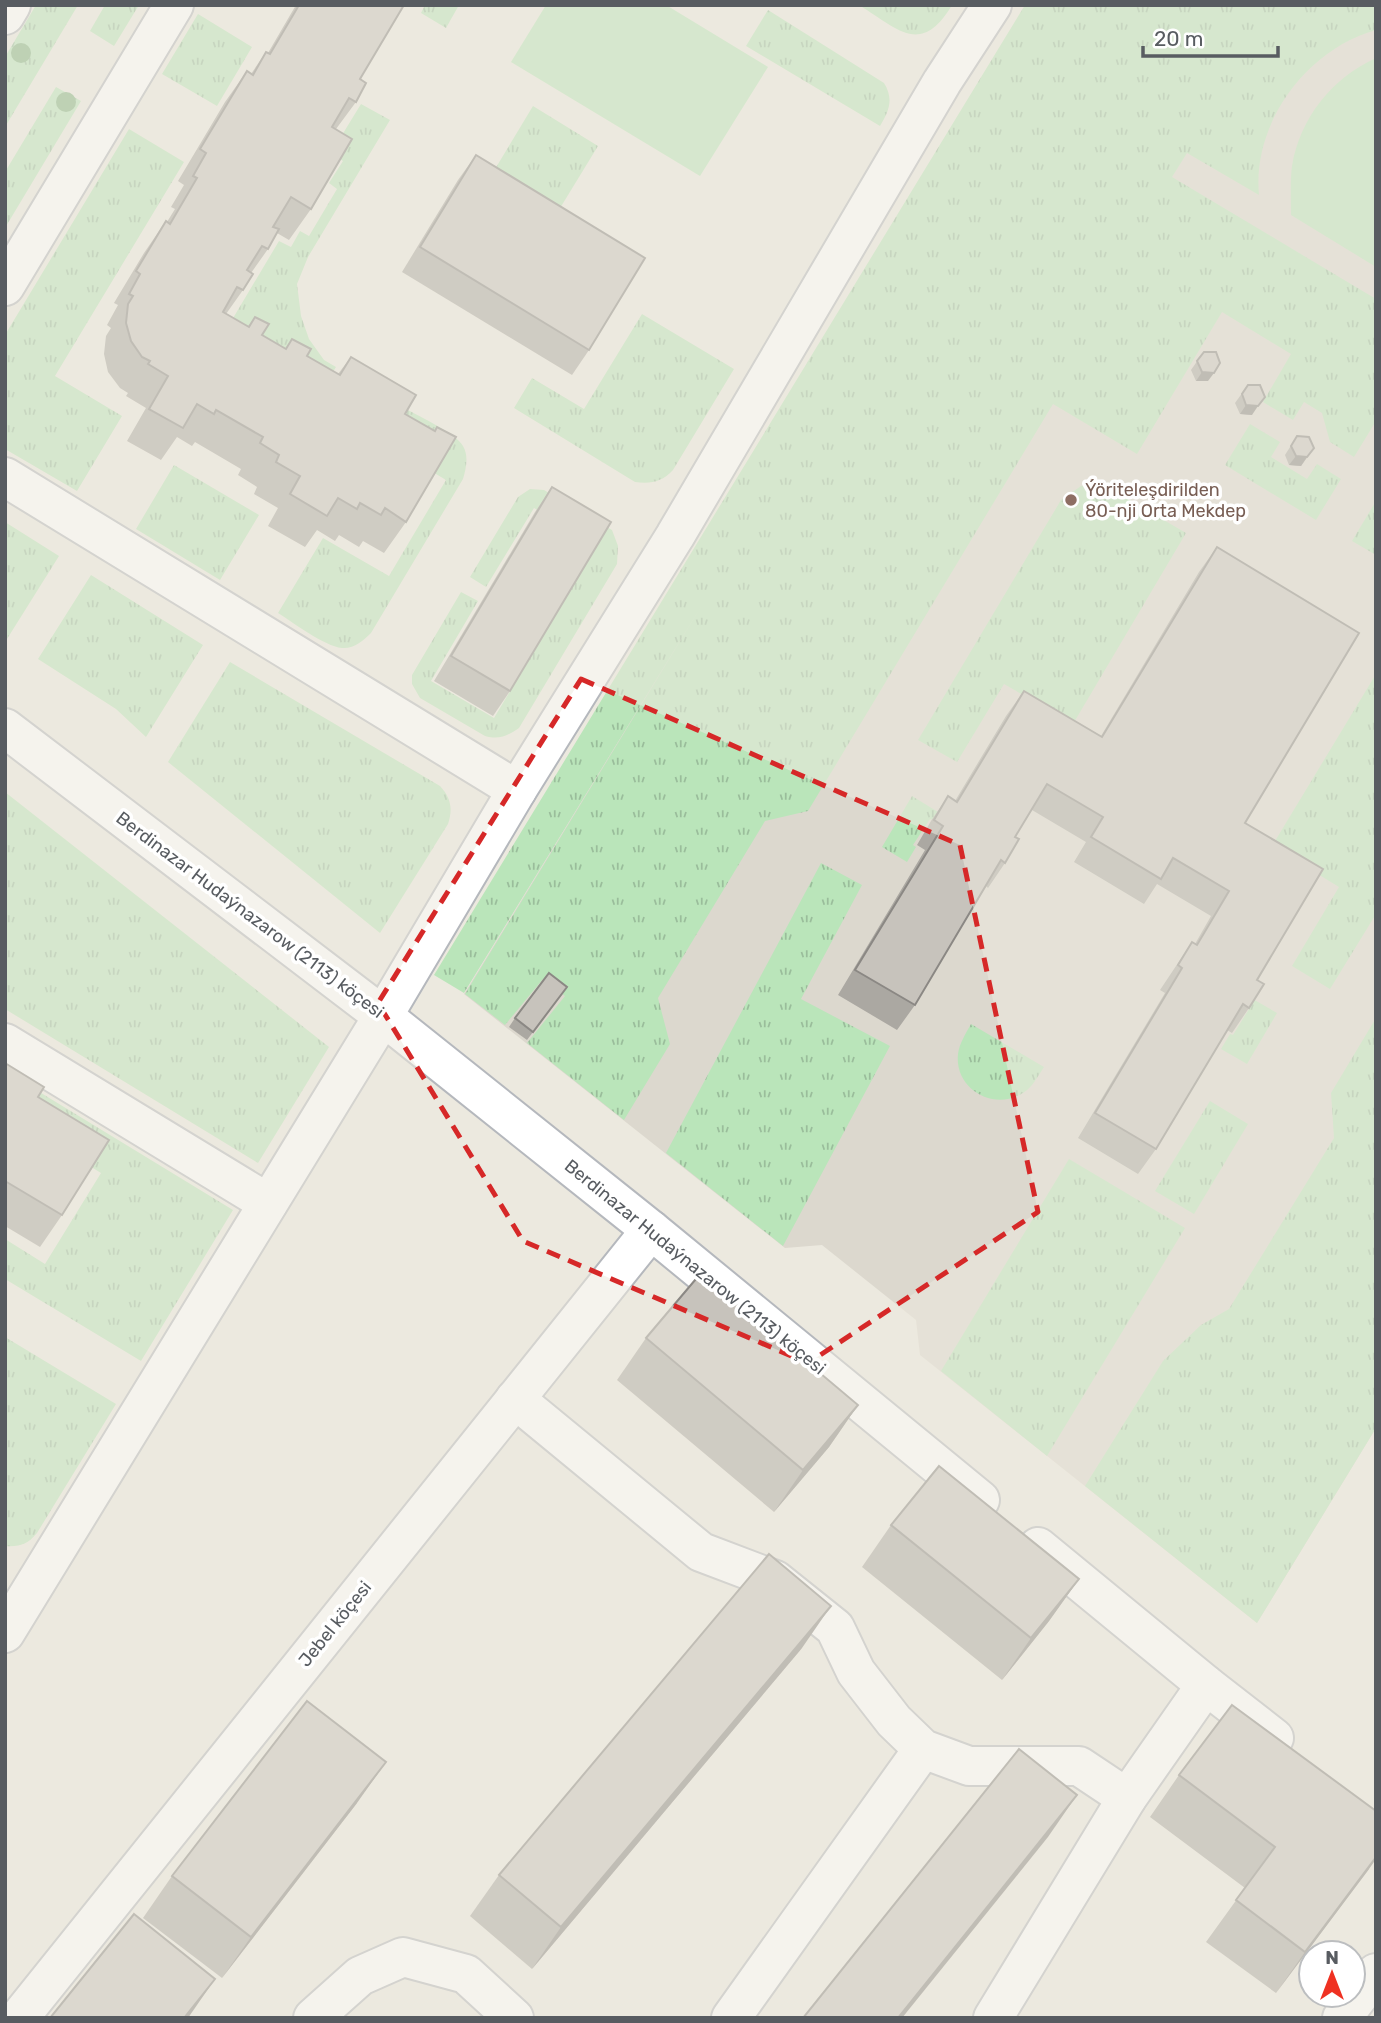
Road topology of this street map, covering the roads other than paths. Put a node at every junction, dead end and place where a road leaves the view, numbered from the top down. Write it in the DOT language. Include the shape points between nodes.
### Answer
graph roads {
  1 [pos="11,5"];
  2 [pos="174,5"];
  3 [pos="992,5"];
  4 [pos="5,15"];
  5 [pos="5,286"];
  6 [pos="5,477"];
  7 [pos="5,728"];
  8 [pos="517,790"];
  9 [pos="383,1016"];
  10 [pos="5,1043"];
  11 [pos="268,1203"];
  12 [pos="651,1230"];
  13 [pos="515,1399"];
  14 [pos="5,1633"];
  15 [pos="1206,1685"];
  16 [pos="923,1749"];
  17 [pos="1301,1759"];
  18 [pos="1127,1798"];
  19 [pos="1376,1973"];
  20 [pos="19,2018"];
  21 [pos="313,2018"];
  22 [pos="514,2018"];
  23 [pos="731,2018"];
  24 [pos="993,2018"];
  25 [pos="1342,2018"];
  1 -- 4 [label="street"];
  2 -- 5 [label="street"];
  3 -- 8 [label="street" via="675,536"];
  6 -- 8 [label="street"];
  7 -- 9 [label="street, Berdinazar Hudaýnazarow (2113) köçesi"];
  8 -- 9 [label="street"];
  9 -- 11 [label="street"];
  9 -- 12 [label="street, Berdinazar Hudaýnazarow (2113) köçesi"];
  10 -- 11 [label="street"];
  11 -- 14 [label="street"];
  12 -- 13 [label="street, Jebel köçesi"];
  12 -- 15 [label="street, Berdinazar Hudaýnazarow (2113) köçesi"];
  13 -- 16 [label="street" via="701,1552 775,1580 835,1628 856,1672"];
  13 -- 20 [label="street, Jebel köçesi"];
  15 -- 17 [label="street, Berdinazar Hudaýnazarow (2113) köçesi"];
  15 -- 18 [label="street"];
  16 -- 18 [label="street" via="969,1766 1079,1766"];
  16 -- 23 [label="street"];
  18 -- 24 [label="street"];
  19 -- 25 [label="street"];
  21 -- 22 [label="street" via="360,1976 403,1957 466,1974"];
}
